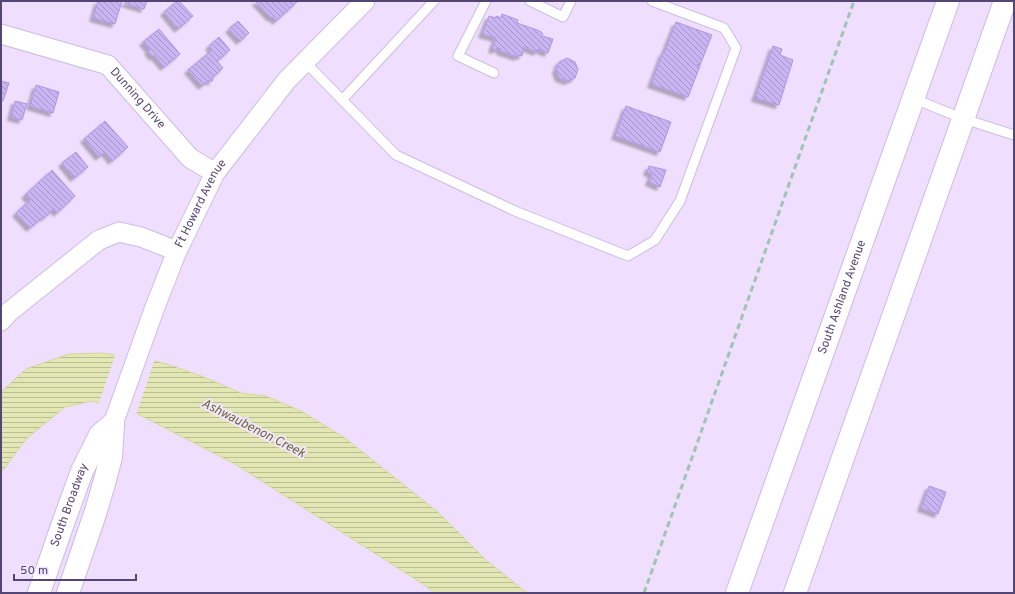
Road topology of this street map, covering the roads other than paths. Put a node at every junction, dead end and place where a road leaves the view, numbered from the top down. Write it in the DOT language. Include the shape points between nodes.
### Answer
graph roads {
  1 [pos="365,1"];
  2 [pos="434,1"];
  3 [pos="486,1"];
  4 [pos="530,1"];
  5 [pos="571,1"];
  6 [pos="652,1"];
  7 [pos="948,1"];
  8 [pos="1005,1"];
  9 [pos="1,34"];
  10 [pos="305,62"];
  11 [pos="494,73"];
  12 [pos="912,98"];
  13 [pos="342,100"];
  14 [pos="964,119"];
  15 [pos="1014,135"];
  16 [pos="215,173"];
  17 [pos="177,251"];
  18 [pos="4,314"];
  19 [pos="113,424"];
  20 [pos="39,593"];
  21 [pos="68,593"];
  22 [pos="737,593"];
  23 [pos="795,593"];
  1 -- 10 [label="street, Ft Howard Avenue"];
  2 -- 13 [label="lane"];
  3 -- 11 [label="lane" via="458,56"];
  4 -- 5 [label="lane" via="563,17"];
  6 -- 13 [label="lane" via="724,28 736,48 680,201 655,240 628,256 515,211 396,155"];
  7 -- 12 [label="main road, South Ashland Avenue"];
  8 -- 14 [label="main road"];
  9 -- 16 [label="street, Dunning Drive" via="108,65 190,158"];
  10 -- 13 [label="lane"];
  10 -- 16 [label="street, Ft Howard Avenue" via="287,80"];
  12 -- 14 [label="lane"];
  12 -- 22 [label="main road, South Ashland Avenue"];
  14 -- 15 [label="lane"];
  14 -- 23 [label="main road"];
  16 -- 17 [label="street, Ft Howard Avenue"];
  17 -- 18 [label="street, Ft Howard Avenue" via="141,237 119,232 99,240"];
  17 -- 19 [label="street, South Broadway"];
  19 -- 20 [label="main road, South Broadway" via="100,435 82,471"];
  19 -- 21 [label="main road, South Broadway" via="111,457 107,473"];
}
